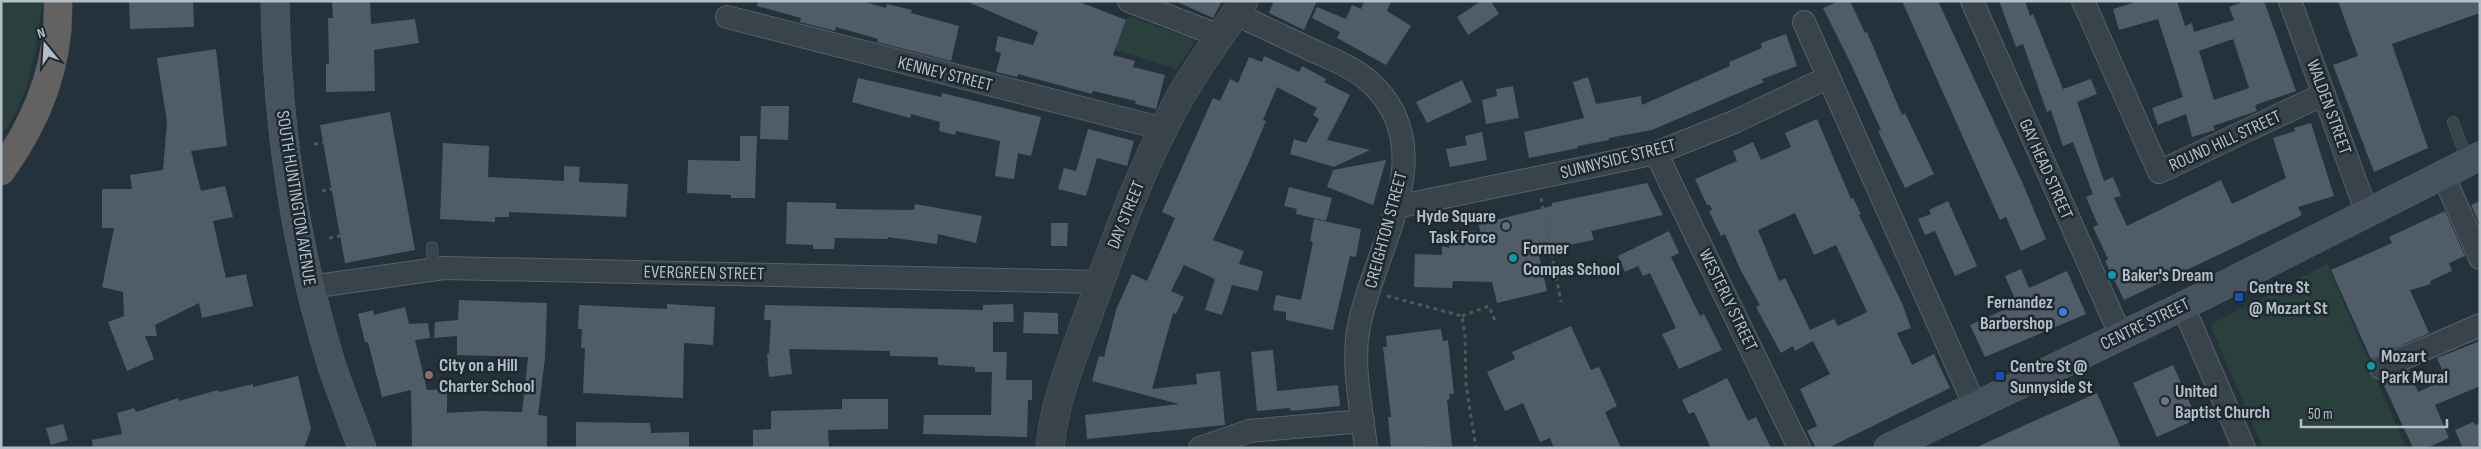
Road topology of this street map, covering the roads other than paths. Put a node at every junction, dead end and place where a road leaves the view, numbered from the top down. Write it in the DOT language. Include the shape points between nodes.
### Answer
graph roads {
  1 [pos="58,1"];
  2 [pos="275,1"];
  3 [pos="1129,1"];
  4 [pos="1972,1"];
  5 [pos="2083,1"];
  6 [pos="2290,1"];
  7 [pos="1240,7"];
  8 [pos="727,17"];
  9 [pos="1804,22"];
  10 [pos="1220,36"];
  11 [pos="1829,77"];
  12 [pos="2324,94"];
  13 [pos="2453,122"];
  14 [pos="1164,129"];
  15 [pos="1656,153"];
  16 [pos="2474,159"];
  17 [pos="1,171"];
  18 [pos="2443,175"];
  19 [pos="1396,207"];
  20 [pos="2367,214"];
  21 [pos="2480,258"];
  22 [pos="1100,282"];
  23 [pos="310,287"];
  24 [pos="2183,306"];
  25 [pos="2480,325"];
  26 [pos="2120,336"];
  27 [pos="2381,368"];
  28 [pos="1975,406"];
  29 [pos="1363,421"];
  30 [pos="362,448"];
  31 [pos="1050,448"];
  32 [pos="1200,448"];
  33 [pos="1366,448"];
  34 [pos="1799,448"];
  35 [pos="1888,448"];
  36 [pos="2244,448"];
  1 -- 17 [label="highway" via="55,48 46,90 26,134"];
  2 -- 23 [label="main road, SOUTH HUNTINGTON AVENUE" via="287,161"];
  3 -- 10 [label="street"];
  4 -- 26 [label="street, GAY HEAD STREET"];
  5 -- 12 [label="street, ROUND HILL STREET" via="2159,172"];
  6 -- 12 [label="street, WALDEN STREET"];
  7 -- 10 [label="street, DAY STREET"];
  7 -- 19 [label="street, CREIGHTON STREET" via="1346,66 1380,93 1392,110 1402,139 1404,169"];
  8 -- 14 [label="street, KENNEY STREET"];
  9 -- 11 [label="street"];
  10 -- 14 [label="street, DAY STREET" via="1195,72"];
  11 -- 15 [label="street, SUNNYSIDE STREET" via="1734,122"];
  11 -- 28 [label="street"];
  12 -- 20 [label="street, WALDEN STREET"];
  13 -- 16 [label="lane"];
  14 -- 22 [label="street, DAY STREET" via="1129,206"];
  15 -- 19 [label="street, SUNNYSIDE STREET"];
  15 -- 34 [label="street, WESTERLY STREET"];
  16 -- 18 [label="main road, CENTRE STREET"];
  18 -- 20 [label="main road, CENTRE STREET"];
  18 -- 21 [label="street"];
  19 -- 29 [label="street, CREIGHTON STREET" via="1358,332"];
  20 -- 24 [label="main road, CENTRE STREET"];
  22 -- 23 [label="street, EVERGREEN STREET" via="432,258"];
  22 -- 31 [label="street, DAY STREET" via="1062,389"];
  23 -- 30 [label="main road, SOUTH HUNTINGTON AVENUE" via="332,365"];
  24 -- 26 [label="main road, CENTRE STREET"];
  24 -- 36 [label="street"];
  25 -- 27 [label="street"];
  26 -- 28 [label="main road, CENTRE STREET"];
  28 -- 35 [label="main road, CENTRE STREET"];
  29 -- 32 [label="street" via="1249,431"];
  29 -- 33 [label="street, CREIGHTON STREET"];
}
